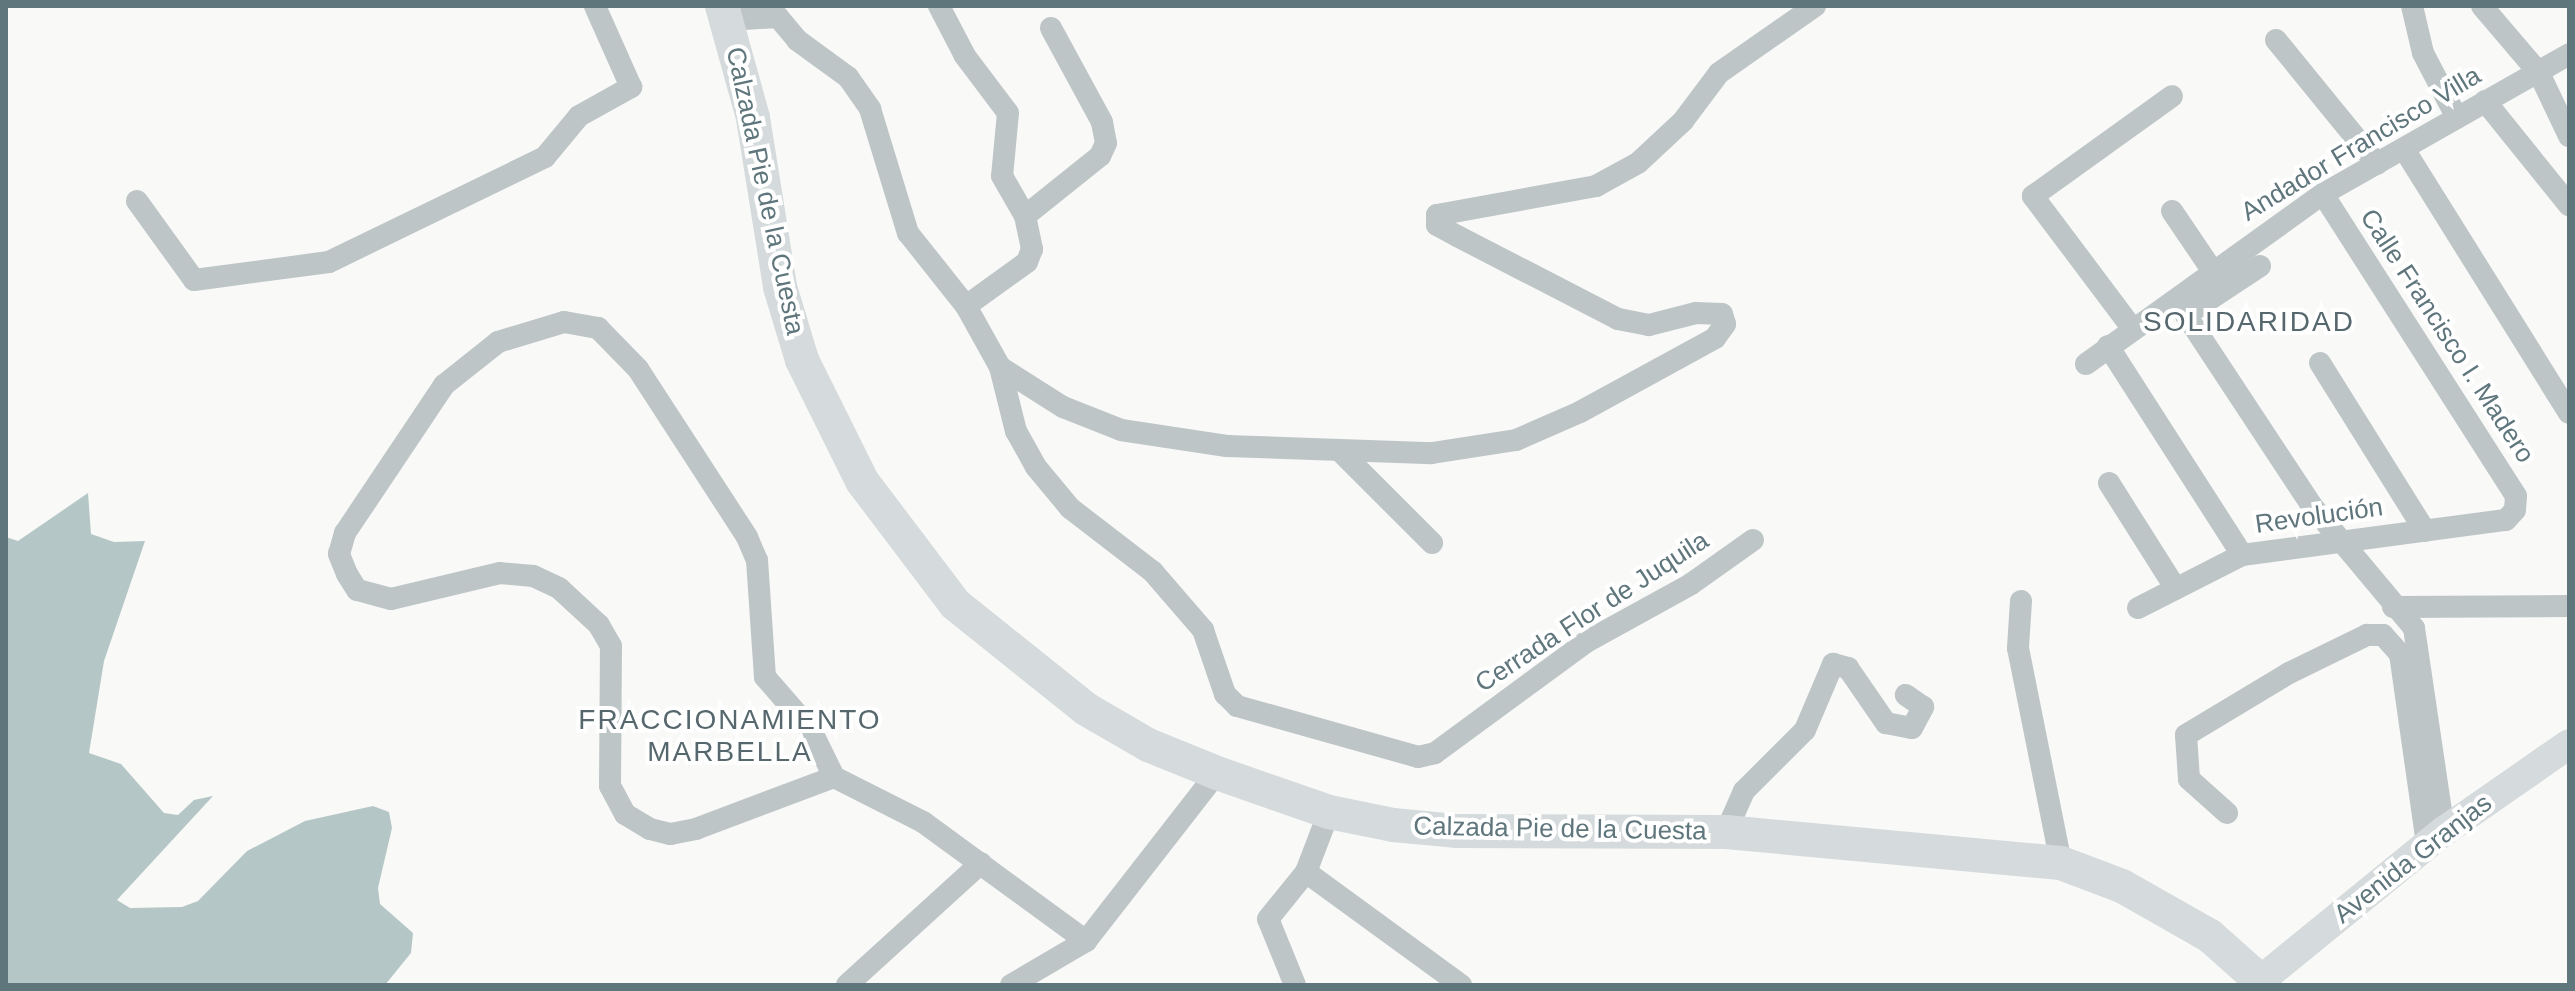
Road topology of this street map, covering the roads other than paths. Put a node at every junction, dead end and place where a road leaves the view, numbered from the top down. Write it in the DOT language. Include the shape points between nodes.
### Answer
graph roads {
  1 [pos="595,6"];
  2 [pos="939,6"];
  3 [pos="1815,6"];
  4 [pos="2412,6"];
  5 [pos="780,11"];
  6 [pos="2494,11"];
  7 [pos="724,13"];
  8 [pos="1051,28"];
  9 [pos="2276,40"];
  10 [pos="2569,54"];
  11 [pos="2539,73"];
  12 [pos="2172,96"];
  13 [pos="2485,101"];
  14 [pos="2457,118"];
  15 [pos="2569,136"];
  16 [pos="2404,149"];
  17 [pos="2377,164"];
  18 [pos="2323,194"];
  19 [pos="137,201"];
  20 [pos="2569,205"];
  21 [pos="2172,211"];
  22 [pos="1025,216"];
  23 [pos="2260,266"];
  24 [pos="2212,270"];
  25 [pos="966,306"];
  26 [pos="2132,328"];
  27 [pos="2108,346"];
  28 [pos="2320,363"];
  29 [pos="2086,364"];
  30 [pos="1000,367"];
  31 [pos="2569,413"];
  32 [pos="1343,454"];
  33 [pos="2109,483"];
  34 [pos="2515,510"];
  35 [pos="2425,531"];
  36 [pos="2340,538"];
  37 [pos="1753,540"];
  38 [pos="1432,543"];
  39 [pos="2242,555"];
  40 [pos="2176,589"];
  41 [pos="2021,601"];
  42 [pos="2569,606"];
  43 [pos="2393,607"];
  44 [pos="2138,608"];
  45 [pos="1906,695"];
  46 [pos="2569,744"];
  47 [pos="1217,773"];
  48 [pos="834,777"];
  49 [pos="1329,812"];
  50 [pos="2227,813"];
  51 [pos="1726,832"];
  52 [pos="2436,837"];
  53 [pos="981,863"];
  54 [pos="2061,863"];
  55 [pos="1306,872"];
  56 [pos="1086,941"];
  57 [pos="2263,983"];
  58 [pos="847,985"];
  59 [pos="1011,985"];
  60 [pos="1295,985"];
  61 [pos="1461,985"];
  1 -- 19 [label="street" via="631,87 579,116 545,157 329,262 194,280"];
  2 -- 22 [label="street" via="965,56 1008,113 1002,176"];
  3 -- 32 [label="street" via="1719,73 1683,121 1638,163 1596,186 1437,215 1437,225 1618,319 1649,325 1696,313 1722,314 1725,324 1715,338 1516,440 1432,453"];
  4 -- 14 [label="street" via="2423,53"];
  5 -- 7 [label="street"];
  5 -- 25 [label="street" via="797,40 848,77 870,109 908,233"];
  6 -- 11 [label="street"];
  7 -- 47 [label="main road, Calzada Pie de la Cuesta" via="753,118 780,287 802,360 862,481 955,604 1086,709 1148,745"];
  8 -- 22 [label="street" via="1102,122 1106,143 1100,156"];
  9 -- 17 [label="street"];
  10 -- 11 [label="street, Andador Francisco Villa"];
  11 -- 13 [label="street, Andador Francisco Villa"];
  11 -- 15 [label="street"];
  12 -- 26 [label="street" via="2033,196"];
  13 -- 14 [label="street, Andador Francisco Villa"];
  13 -- 20 [label="street"];
  14 -- 16 [label="street, Andador Francisco Villa"];
  16 -- 17 [label="street, Andador Francisco Villa"];
  16 -- 31 [label="street"];
  17 -- 18 [label="street, Andador Francisco Villa"];
  18 -- 24 [label="street, Andador Francisco Villa"];
  18 -- 34 [label="street, Calle Francisco I. Madero" via="2516,496"];
  21 -- 24 [label="street"];
  22 -- 25 [label="street" via="1032,249 1027,262"];
  23 -- 36 [label="street" via="2186,315"];
  24 -- 26 [label="street, Andador Francisco Villa"];
  25 -- 30 [label="street"];
  26 -- 27 [label="street, Andador Francisco Villa"];
  27 -- 29 [label="street, Andador Francisco Villa"];
  27 -- 39 [label="street"];
  28 -- 35 [label="street"];
  30 -- 32 [label="street" via="1063,407 1121,430"];
  30 -- 37 [label="street, Cerrada Flor de Juquila" via="1016,431 1036,467 1070,508 1153,572 1203,630 1225,694 1237,706 1418,757 1435,753 1586,642 1691,584"];
  32 -- 38 [label="street"];
  33 -- 40 [label="street"];
  34 -- 35 [label="street, Revolución" via="2506,520"];
  35 -- 36 [label="street, Revolución"];
  36 -- 39 [label="street, Revolución"];
  36 -- 43 [label="street"];
  39 -- 40 [label="street, Revolución"];
  40 -- 44 [label="street, Revolución"];
  41 -- 54 [label="street" via="2018,648"];
  42 -- 43 [label="street"];
  43 -- 52 [label="street" via="2414,628 2421,653"];
  45 -- 51 [label="street" via="1923,707 1918,725 1886,723 1840,664 1826,671 1805,730 1744,791"];
  46 -- 52 [label="main road, Avenida Granjas"];
  47 -- 49 [label="main road, Calzada Pie de la Cuesta"];
  47 -- 56 [label="street"];
  48 -- 48 [label="street" via="696,829 670,834 650,829 625,814 610,786 611,646 599,625 559,588 533,576 500,573 391,599 357,590 339,554 345,533 444,385 498,342 531,329 564,322 598,328 615,343 747,537 757,560 765,677 811,730"];
  48 -- 53 [label="street" via="923,822"];
  49 -- 51 [label="main road, Calzada Pie de la Cuesta" via="1456,831"];
  49 -- 55 [label="street"];
  50 -- 52 [label="street" via="2189,779 2186,735 2367,635 2383,635 2400,654"];
  51 -- 54 [label="main road, Calzada Pie de la Cuesta"];
  52 -- 57 [label="main road, Avenida Granjas"];
  53 -- 56 [label="street"];
  53 -- 58 [label="street"];
  54 -- 57 [label="main road, Calzada Pie de la Cuesta" via="2122,886 2210,936"];
  55 -- 60 [label="street" via="1268,919"];
  55 -- 61 [label="street"];
  56 -- 59 [label="street"];
}
